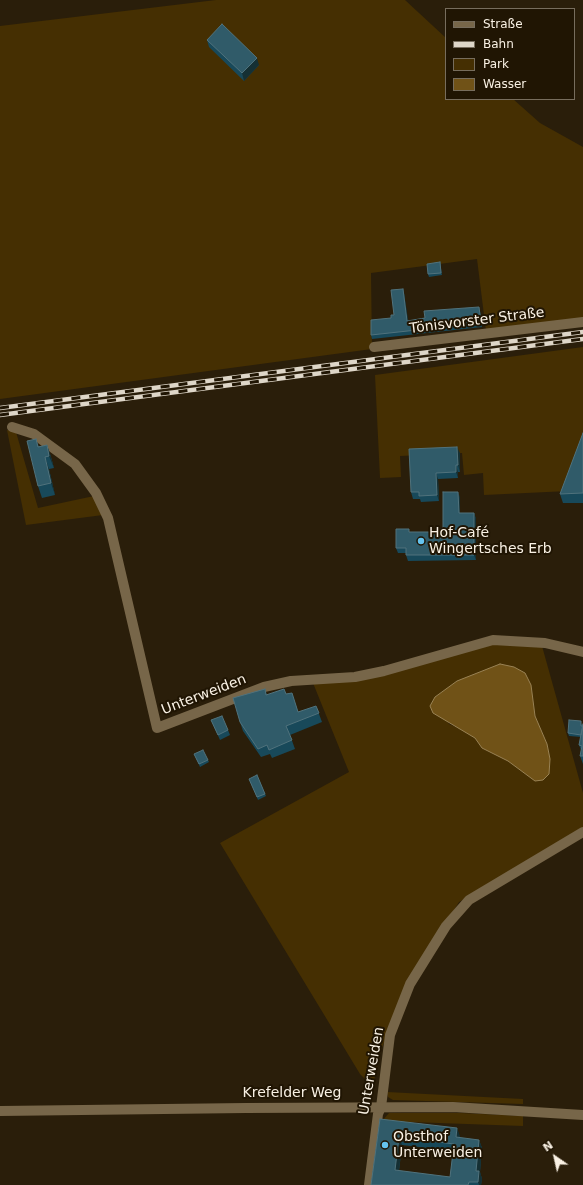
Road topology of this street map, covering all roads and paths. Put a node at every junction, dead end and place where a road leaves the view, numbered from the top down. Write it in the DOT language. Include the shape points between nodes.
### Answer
graph roads {
  1 [pos="583,322"];
  2 [pos="374,348"];
  3 [pos="12,427"];
  4 [pos="583,652"];
  5 [pos="583,832"];
  6 [pos="381,1107"];
  7 [pos="0,1112"];
  8 [pos="583,1115"];
  9 [pos="368,1185"];
  1 -- 2 [label="street, Tönisvorster Straße"];
  3 -- 4 [label="street, Unterweiden" via="34,434 75,464 96,494 108,518 157,728 264,687 291,681 355,677 493,640 546,643"];
  5 -- 6 [label="street, Unterweiden" via="469,900 446,926 410,984 390,1035"];
  6 -- 7 [label="street, Krefelder Weg"];
  6 -- 8 [label="street, Krefelder Weg" via="453,1107"];
  6 -- 9 [label="street, Unterweiden"];
}
